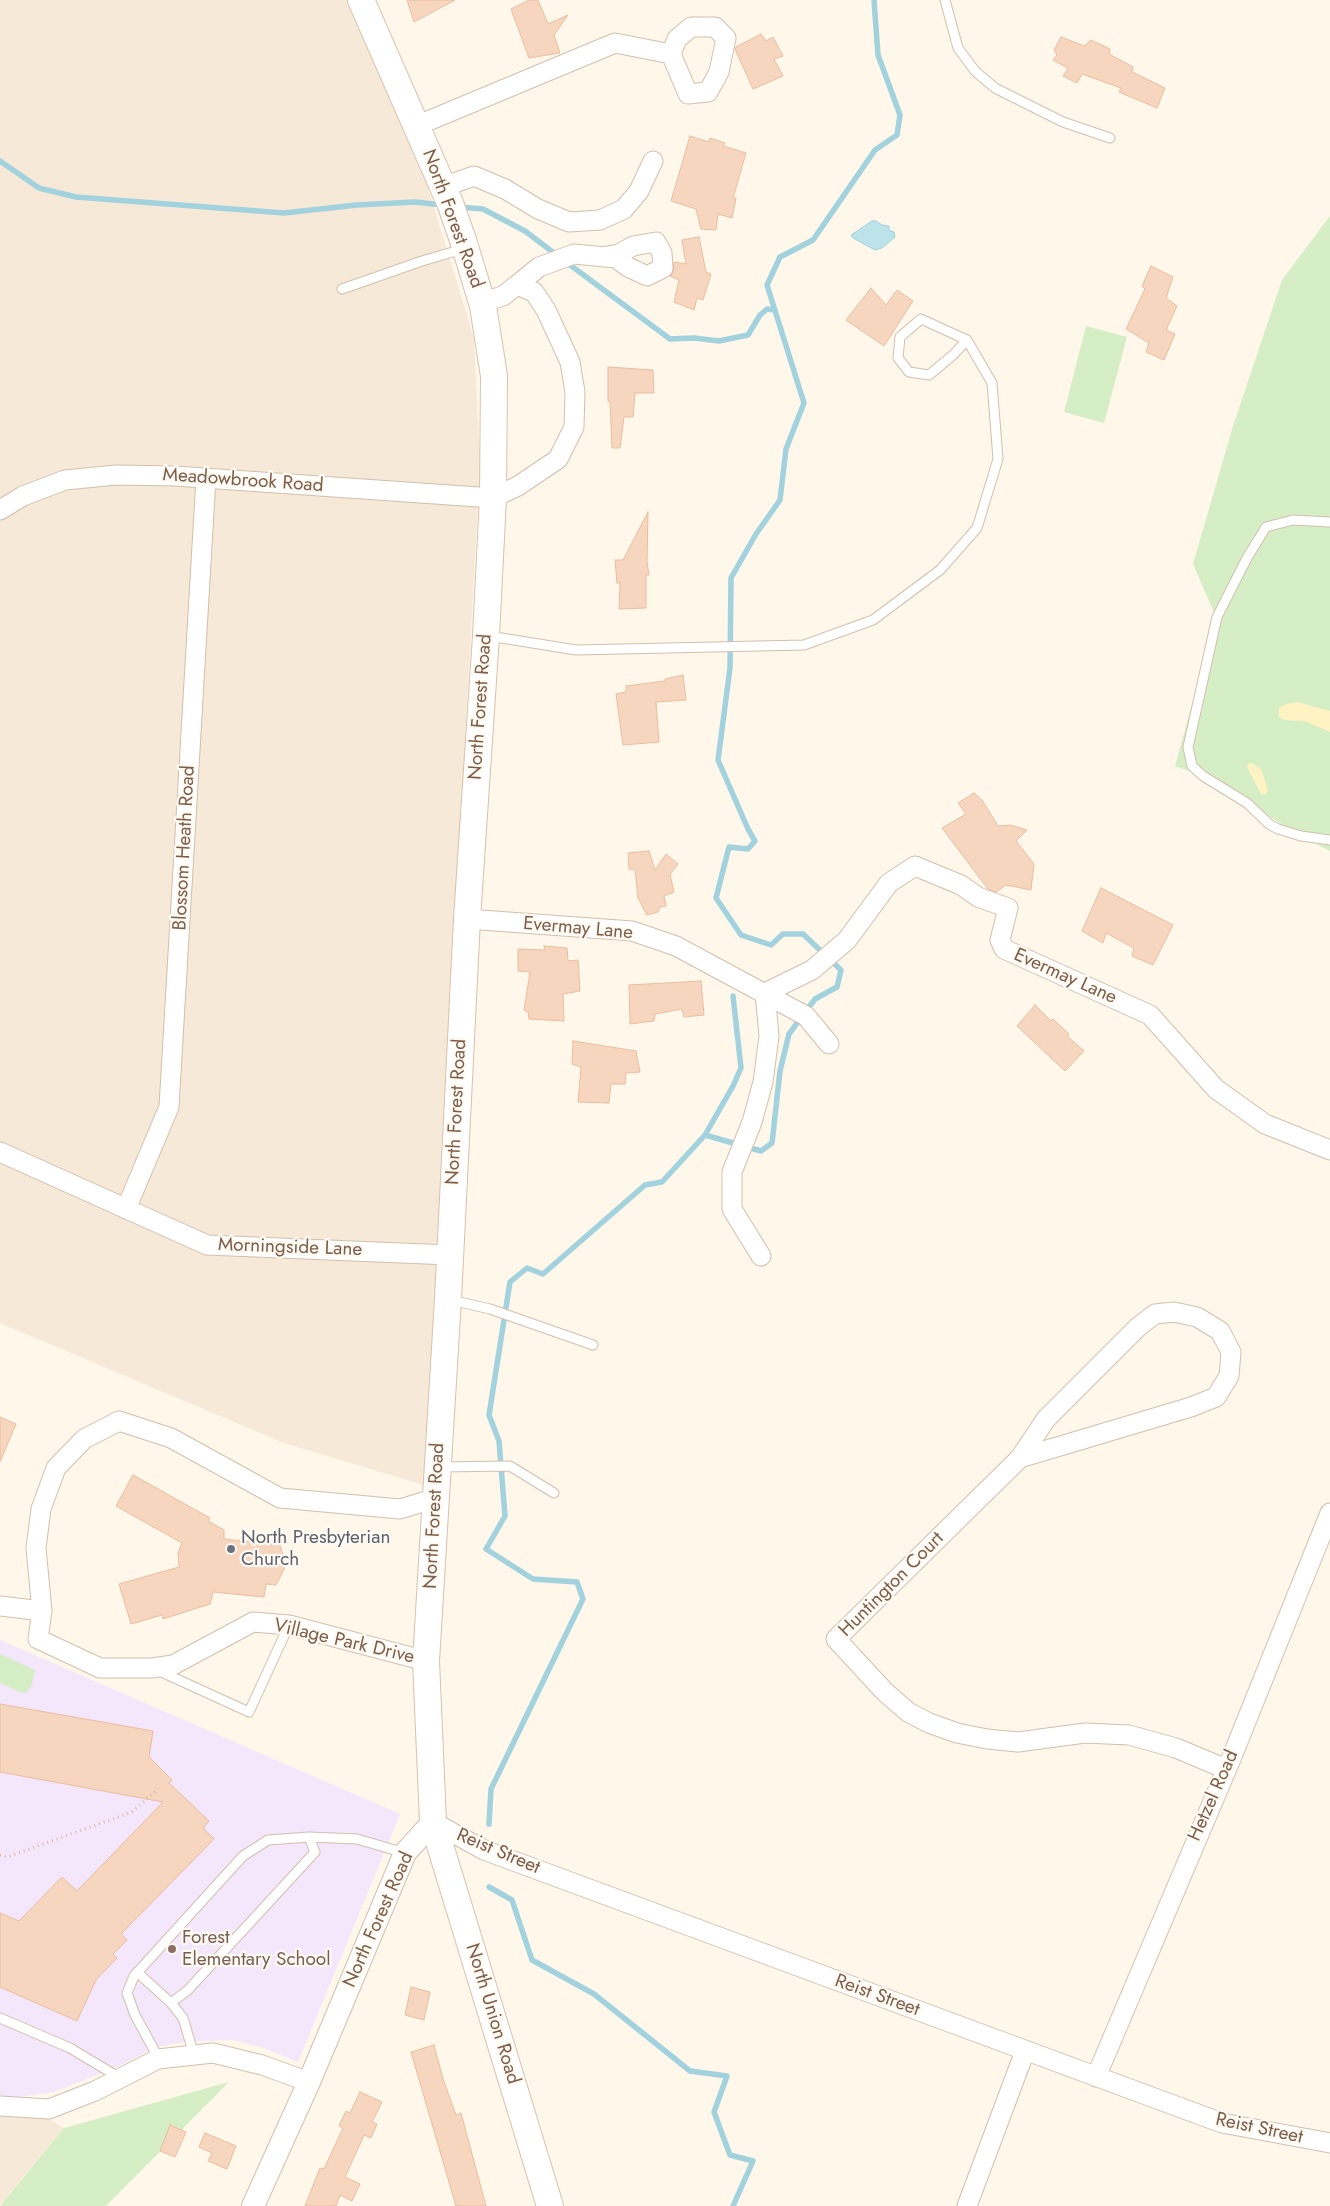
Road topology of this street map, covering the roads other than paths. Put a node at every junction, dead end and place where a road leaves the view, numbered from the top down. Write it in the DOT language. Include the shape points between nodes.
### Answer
graph roads {
  1 [pos="361,0"];
  2 [pos="945,0"];
  3 [pos="671,54"];
  4 [pos="416,126"];
  5 [pos="1110,138"];
  6 [pos="652,162"];
  7 [pos="443,187"];
  8 [pos="466,248"];
  9 [pos="602,257"];
  10 [pos="517,285"];
  11 [pos="342,289"];
  12 [pos="482,302"];
  13 [pos="967,340"];
  14 [pos="206,478"];
  15 [pos="493,498"];
  16 [pos="0,510"];
  17 [pos="1330,522"];
  18 [pos="486,636"];
  19 [pos="1330,840"];
  20 [pos="467,919"];
  21 [pos="764,993"];
  22 [pos="829,1044"];
  23 [pos="1330,1150"];
  24 [pos="0,1152"];
  25 [pos="126,1209"];
  26 [pos="450,1255"];
  27 [pos="761,1256"];
  28 [pos="448,1299"];
  29 [pos="593,1345"];
  30 [pos="1020,1458"];
  31 [pos="438,1467"];
  32 [pos="554,1493"];
  33 [pos="436,1498"];
  34 [pos="1330,1514"];
  35 [pos="0,1606"];
  36 [pos="42,1611"];
  37 [pos="289,1625"];
  38 [pos="426,1661"];
  39 [pos="152,1668"];
  40 [pos="1226,1769"];
  41 [pos="433,1822"];
  42 [pos="309,1837"];
  43 [pos="405,1853"];
  44 [pos="137,1972"];
  45 [pos="171,2003"];
  46 [pos="0,2018"];
  47 [pos="1024,2051"];
  48 [pos="194,2056"];
  49 [pos="159,2059"];
  50 [pos="1096,2077"];
  51 [pos="120,2079"];
  52 [pos="309,2082"];
  53 [pos="0,2106"];
  54 [pos="1330,2143"];
  55 [pos="253,2206"];
  56 [pos="550,2206"];
  57 [pos="967,2206"];
  1 -- 4 [label="main road, North Forest Road"];
  2 -- 5 [label="lane" via="958,48 975,71 995,88 1063,122"];
  3 -- 4 [label="street" via="615,43"];
  4 -- 7 [label="main road, North Forest Road"];
  6 -- 7 [label="street" via="639,191 624,209 600,220 570,222 474,176"];
  7 -- 8 [label="main road, North Forest Road"];
  8 -- 11 [label="lane"];
  8 -- 12 [label="main road, North Forest Road"];
  9 -- 10 [label="street" via="574,254 539,267"];
  10 -- 12 [label="street" via="503,296"];
  10 -- 15 [label="street" via="534,292 570,362 575,392 574,427 558,460"];
  12 -- 15 [label="main road, North Forest Road" via="494,376"];
  13 -- 13 [label="lane" via="921,319 900,337 898,358 909,372 929,375"];
  13 -- 18 [label="lane" via="992,383 998,459 977,528 940,570 873,620 804,645 576,650"];
  14 -- 15 [label="street, Meadowbrook Road"];
  14 -- 16 [label="street, Meadowbrook Road" via="116,474 65,480 23,496"];
  14 -- 25 [label="street, Blossom Heath Road" via="170,1107"];
  15 -- 18 [label="main road, North Forest Road"];
  17 -- 19 [label="lane" via="1293,520 1266,527 1216,617 1188,747 1192,766 1247,803 1269,824 1301,836"];
  18 -- 20 [label="main road, North Forest Road"];
  20 -- 21 [label="street, Evermay Lane" via="632,932 676,946"];
  20 -- 26 [label="main road, North Forest Road"];
  21 -- 22 [label="street, Evermay Lane" via="806,1016"];
  21 -- 23 [label="street, Evermay Lane" via="812,970 847,940 889,883 914,866 1008,908 1000,940 1004,949 1150,1015 1216,1089 1265,1124"];
  21 -- 27 [label="street" via="769,1036 763,1082 752,1122 732,1172 732,1209"];
  24 -- 25 [label="street, Morningside Lane"];
  25 -- 26 [label="street, Morningside Lane" via="207,1245"];
  26 -- 28 [label="main road, North Forest Road"];
  28 -- 29 [label="lane" via="490,1309"];
  28 -- 31 [label="main road, North Forest Road"];
  30 -- 30 [label="street, Huntington Court" via="1216,1397 1229,1376 1231,1352 1220,1331 1197,1317 1174,1312 1155,1314 1046,1419"];
  30 -- 40 [label="street, Huntington Court" via="836,1639 908,1712 957,1733 1018,1742 1085,1733 1129,1735 1176,1748"];
  31 -- 32 [label="lane" via="510,1466"];
  31 -- 33 [label="main road, North Forest Road"];
  33 -- 36 [label="street, Village Park Drive" via="400,1510 280,1498 171,1438 119,1421 84,1439 56,1468 41,1509 36,1548"];
  33 -- 38 [label="main road, North Forest Road"];
  34 -- 40 [label="street, Hetzel Road"];
  35 -- 36 [label="street"];
  36 -- 39 [label="street, Village Park Drive" via="38,1639 100,1668"];
  37 -- 38 [label="street, Village Park Drive"];
  37 -- 39 [label="street, Village Park Drive" via="253,1622 173,1665"];
  37 -- 39 [label="lane" via="249,1712"];
  38 -- 41 [label="main road, North Forest Road"];
  40 -- 50 [label="street, Hetzel Road"];
  41 -- 43 [label="street, North Forest Road"];
  41 -- 47 [label="street, Reist Street" via="484,1850"];
  41 -- 56 [label="main road, North Union Road"];
  42 -- 43 [label="lane" via="357,1839"];
  42 -- 44 [label="lane" via="268,1840 243,1856"];
  42 -- 45 [label="lane" via="315,1852 188,1990"];
  43 -- 52 [label="street, North Forest Road"];
  44 -- 45 [label="lane"];
  44 -- 49 [label="lane" via="127,1993"];
  45 -- 48 [label="lane" via="183,2018"];
  46 -- 51 [label="lane" via="70,2048"];
  47 -- 50 [label="street, Reist Street"];
  47 -- 57 [label="street"];
  48 -- 49 [label="street"];
  48 -- 52 [label="street" via="213,2053 262,2065"];
  49 -- 51 [label="street"];
  50 -- 54 [label="street, Reist Street" via="1222,2123"];
  51 -- 53 [label="street" via="49,2109"];
  52 -- 55 [label="street, North Forest Road"];
}
